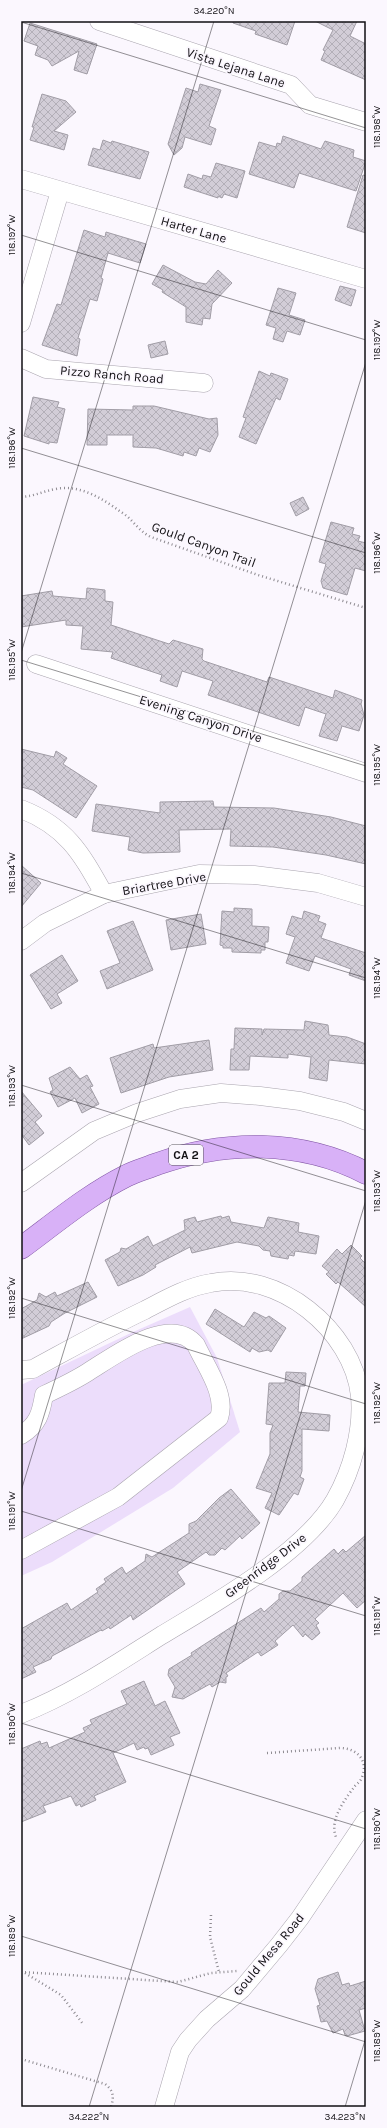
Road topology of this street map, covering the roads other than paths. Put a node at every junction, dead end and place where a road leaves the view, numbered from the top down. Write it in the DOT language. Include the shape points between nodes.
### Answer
graph roads {
  1 [pos="99,21"];
  2 [pos="366,122"];
  3 [pos="21,179"];
  4 [pos="60,190"];
  5 [pos="366,279"];
  6 [pos="21,323"];
  7 [pos="21,358"];
  8 [pos="204,382"];
  9 [pos="36,664"];
  10 [pos="366,773"];
  11 [pos="21,809"];
  12 [pos="104,894"];
  13 [pos="366,897"];
  14 [pos="21,941"];
  15 [pos="366,1121"];
  16 [pos="366,1173"];
  17 [pos="21,1183"];
  18 [pos="21,1248"];
  19 [pos="21,1370"];
  20 [pos="21,1435"];
  21 [pos="21,1550"];
  22 [pos="21,1714"];
  23 [pos="366,1820"];
  24 [pos="164,2107"];
  1 -- 2 [label="street, Vista Lejana Lane" via="291,85 310,105"];
  3 -- 4 [label="street, Harter Lane"];
  4 -- 5 [label="street, Harter Lane"];
  4 -- 6 [label="street"];
  7 -- 8 [label="street, Pizzo Ranch Road" via="46,369"];
  9 -- 10 [label="street, Evening Canyon Drive"];
  11 -- 12 [label="street" via="37,815 63,832 82,855"];
  12 -- 13 [label="street, Briartree Drive" via="199,874 254,875 318,883"];
  12 -- 14 [label="street, Briartree Drive" via="45,923"];
  15 -- 17 [label="street" via="344,1112 300,1101 267,1097 221,1093 180,1099 94,1131"];
  16 -- 18 [label="main road, CA 2" via="331,1159 301,1151 269,1147 210,1149 168,1160 127,1175 96,1192"];
  19 -- 22 [label="street, Greenridge Drive" via="33,1369 180,1292 211,1283 247,1282 284,1295 306,1308 326,1326 345,1350 355,1373 360,1395 357,1440 347,1475 334,1501 316,1525 295,1546 187,1620 93,1678"];
  20 -- 21 [label="street" via="36,1423 44,1395 67,1384 112,1355 172,1332 183,1334 196,1345 219,1395 222,1408 219,1418 118,1497"];
  23 -- 24 [label="street, Gould Mesa Road" via="300,1918 242,1989 207,2018 188,2040 180,2052"];
}
